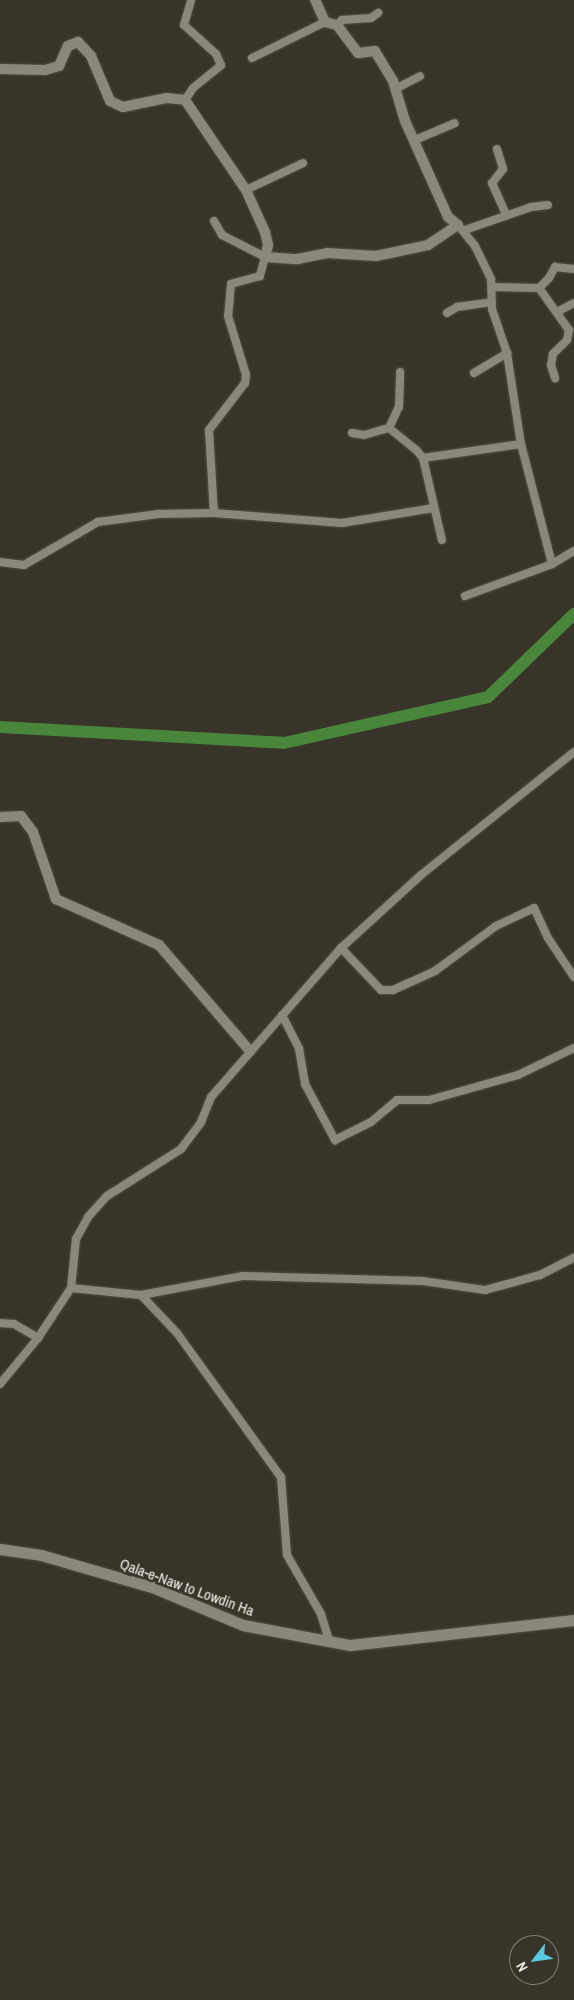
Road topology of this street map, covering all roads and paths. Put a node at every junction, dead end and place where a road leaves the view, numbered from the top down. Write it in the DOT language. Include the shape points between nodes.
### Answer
graph roads {
  1 [pos="191,0"];
  2 [pos="315,0"];
  3 [pos="378,13"];
  4 [pos="324,22"];
  5 [pos="337,25"];
  6 [pos="252,58"];
  7 [pos="0,69"];
  8 [pos="420,76"];
  9 [pos="395,89"];
  10 [pos="185,100"];
  11 [pos="455,123"];
  12 [pos="415,140"];
  13 [pos="497,149"];
  14 [pos="303,163"];
  15 [pos="246,190"];
  16 [pos="548,206"];
  17 [pos="506,215"];
  18 [pos="214,221"];
  19 [pos="462,228"];
  20 [pos="265,257"];
  21 [pos="574,269"];
  22 [pos="492,287"];
  23 [pos="539,288"];
  24 [pos="492,302"];
  25 [pos="574,303"];
  26 [pos="447,312"];
  27 [pos="558,312"];
  28 [pos="506,353"];
  29 [pos="400,372"];
  30 [pos="474,373"];
  31 [pos="555,378"];
  32 [pos="389,428"];
  33 [pos="352,433"];
  34 [pos="521,444"];
  35 [pos="423,458"];
  36 [pos="434,508"];
  37 [pos="214,513"];
  38 [pos="442,540"];
  39 [pos="574,551"];
  40 [pos="0,562"];
  41 [pos="552,564"];
  42 [pos="465,596"];
  43 [pos="574,752"];
  44 [pos="0,817"];
  45 [pos="341,948"];
  46 [pos="574,977"];
  47 [pos="282,1015"];
  48 [pos="574,1048"];
  49 [pos="250,1051"];
  50 [pos="574,1258"];
  51 [pos="71,1288"];
  52 [pos="141,1295"];
  53 [pos="0,1323"];
  54 [pos="38,1338"];
  55 [pos="0,1384"];
  56 [pos="0,1549"];
  57 [pos="574,1620"];
  58 [pos="330,1641"];
  1 -- 10 [label="street" via="184,25 216,54 221,65 198,83"];
  2 -- 4 [label="street"];
  3 -- 5 [label="street" via="371,18 342,20"];
  4 -- 5 [label="street"];
  4 -- 6 [label="street"];
  5 -- 9 [label="street" via="358,53 376,51"];
  7 -- 10 [label="street" via="46,70 59,66 68,46 78,42 92,56 110,101 123,107 167,98"];
  8 -- 9 [label="street"];
  9 -- 12 [label="street"];
  10 -- 15 [label="street"];
  11 -- 12 [label="street"];
  12 -- 19 [label="street" via="448,217"];
  13 -- 17 [label="street" via="503,169 492,183"];
  14 -- 15 [label="street"];
  15 -- 20 [label="street" via="266,232 268,245"];
  16 -- 17 [label="street"];
  17 -- 19 [label="street"];
  18 -- 20 [label="street" via="222,235"];
  19 -- 20 [label="street" via="428,245 376,256 327,253 297,259"];
  19 -- 22 [label="street"];
  20 -- 37 [label="street" via="260,276 231,284 228,316 246,375 245,383 209,430"];
  21 -- 23 [label="street" via="555,267"];
  22 -- 23 [label="street"];
  22 -- 24 [label="street"];
  23 -- 27 [label="street"];
  24 -- 26 [label="street" via="452,308"];
  24 -- 28 [label="street"];
  25 -- 27 [label="street"];
  27 -- 31 [label="street" via="569,330 567,340 553,354 551,366"];
  28 -- 30 [label="street"];
  28 -- 34 [label="street"];
  29 -- 32 [label="street" via="399,407"];
  32 -- 33 [label="street" via="364,435"];
  32 -- 35 [label="street"];
  34 -- 35 [label="street"];
  34 -- 41 [label="street"];
  35 -- 36 [label="street"];
  36 -- 37 [label="street" via="342,523"];
  36 -- 38 [label="street"];
  37 -- 40 [label="street" via="158,514 98,522 24,565"];
  39 -- 41 [label="street"];
  41 -- 42 [label="street"];
  43 -- 45 [label="street" via="421,875"];
  44 -- 49 [label="street" via="21,816 33,832 56,898 159,944"];
  45 -- 46 [label="street" via="381,990 393,990 435,971 496,926 534,908 548,938"];
  45 -- 47 [label="street"];
  47 -- 48 [label="street" via="299,1050 305,1084 335,1140 371,1122 397,1100 429,1100 518,1075"];
  47 -- 49 [label="street"];
  49 -- 51 [label="street" via="211,1097 201,1122 181,1149 107,1196 88,1217 76,1239"];
  50 -- 52 [label="street" via="540,1275 485,1290 423,1281 243,1276"];
  51 -- 52 [label="street"];
  51 -- 54 [label="street"];
  52 -- 58 [label="street" via="177,1333 281,1477 287,1555 320,1614"];
  53 -- 54 [label="street" via="14,1324"];
  54 -- 55 [label="street"];
  56 -- 58 [label="main road, Qala-e-Naw to Lowdin Ha" via="41,1555 152,1588 243,1626"];
  57 -- 58 [label="main road, Qala-e-Naw to Lowdin Ha" via="350,1646"];
}
